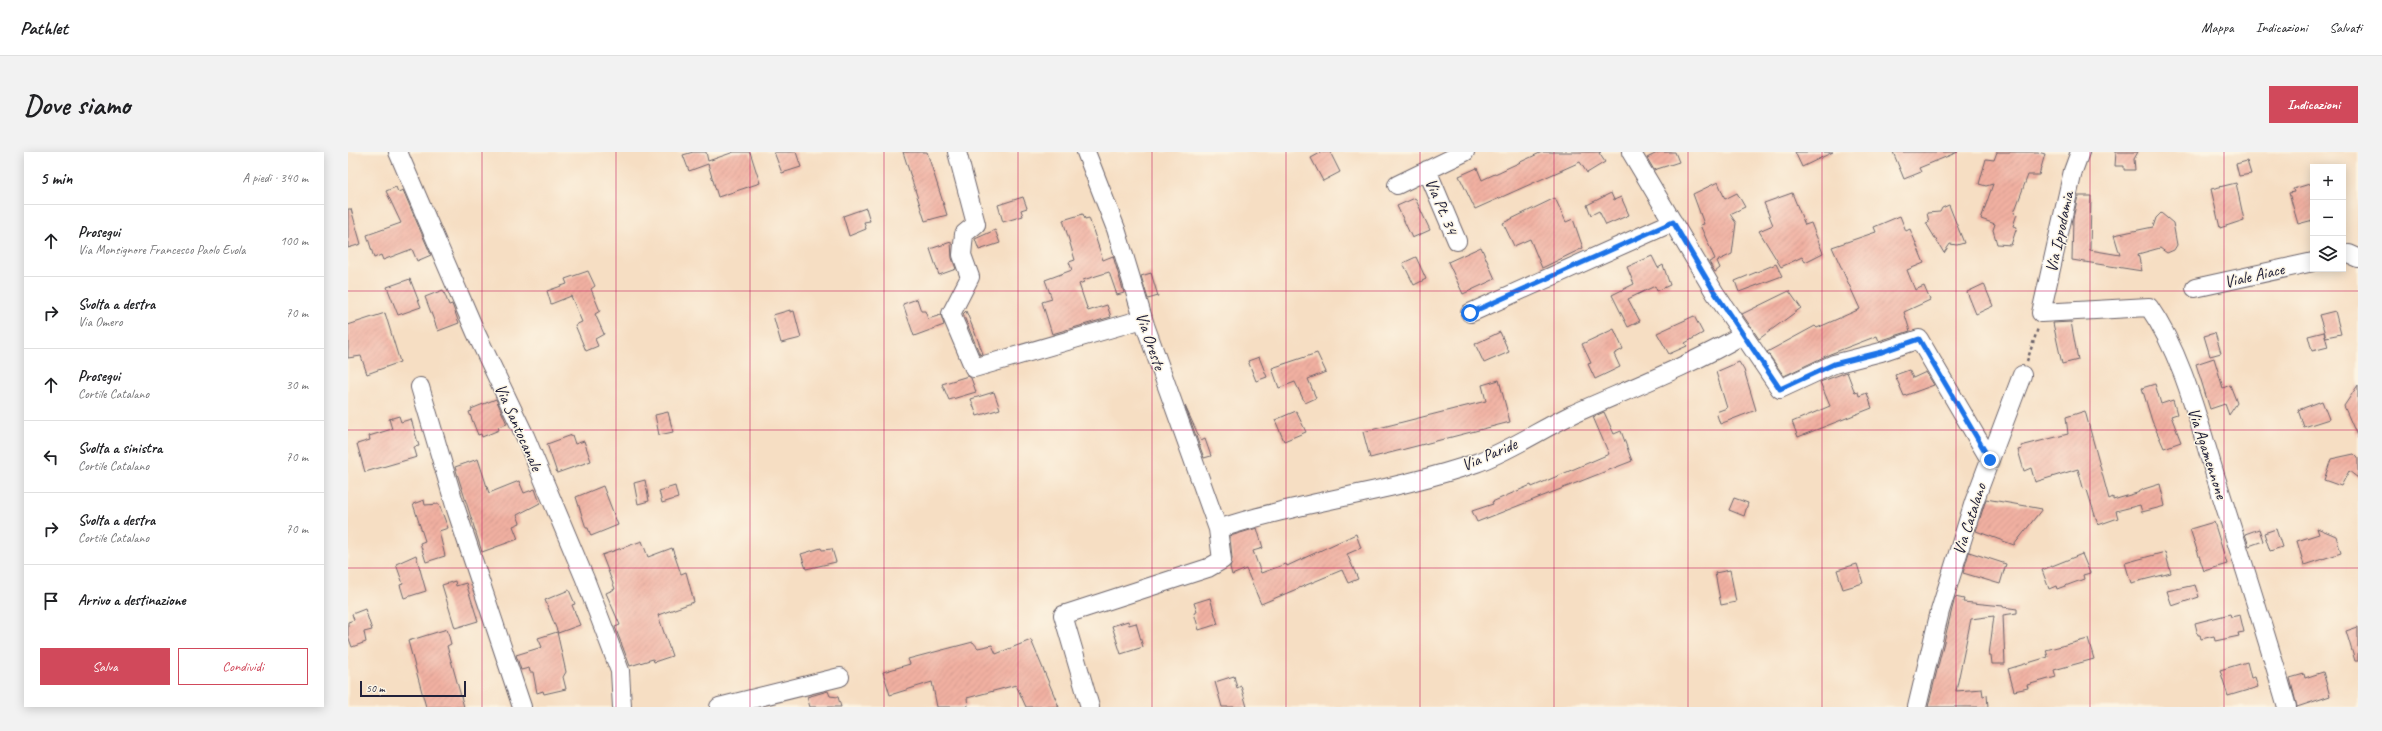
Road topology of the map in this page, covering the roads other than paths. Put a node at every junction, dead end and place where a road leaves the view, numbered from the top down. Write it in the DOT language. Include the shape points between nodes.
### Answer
graph roads {
  1 [pos="398,152"];
  2 [pos="957,152"];
  3 [pos="1086,152"];
  4 [pos="1465,152"];
  5 [pos="1631,152"];
  6 [pos="2080,152"];
  7 [pos="1427,170"];
  8 [pos="1397,185"];
  9 [pos="1673,222"];
  10 [pos="1457,241"];
  11 [pos="2346,254"];
  12 [pos="2358,258"];
  13 [pos="2310,263"];
  14 [pos="2195,288"];
  15 [pos="1470,313"];
  16 [pos="2041,313"];
  17 [pos="1143,319"];
  18 [pos="1746,337"];
  19 [pos="2022,375"];
  20 [pos="420,387"];
  21 [pos="1990,460"];
  22 [pos="1218,528"];
  23 [pos="840,677"];
  24 [pos="522,707"];
  25 [pos="622,707"];
  26 [pos="719,707"];
  27 [pos="1090,707"];
  28 [pos="1917,707"];
  29 [pos="2287,707"];
  1 -- 25 [label="street, Via Santocanale" via="476,333 526,436 585,579 620,671"];
  2 -- 17 [label="street" via="976,224 964,234 962,255 970,277 951,314 974,368"];
  3 -- 17 [label="street, Via Oreste" via="1116,229"];
  4 -- 7 [label="street, Via Pt. 34"];
  5 -- 9 [label="street"];
  6 -- 16 [label="street, Via Ippodamia" via="2073,171"];
  7 -- 8 [label="street, Via Pt. 34"];
  7 -- 10 [label="street, Via Pt. 34"];
  9 -- 15 [label="street"];
  9 -- 18 [label="street" via="1715,293"];
  11 -- 12 [label="street"];
  13 -- 14 [label="street, Viale Aiace"];
  16 -- 29 [label="street, Via Agamennone" via="2149,307 2164,328 2209,455"];
  17 -- 22 [label="street, Via Oreste"];
  18 -- 21 [label="street" via="1780,389 1834,364 1882,352 1919,339"];
  18 -- 22 [label="street, Via Paride" via="1570,416 1477,462 1364,493 1257,516"];
  19 -- 21 [label="street, Via Catalano"];
  20 -- 24 [label="street" via="456,509"];
  21 -- 28 [label="street, Via Catalano" via="1940,611"];
  22 -- 27 [label="street, Via Oreste" via="1222,560 1063,615"];
  23 -- 26 [label="street"];
}
